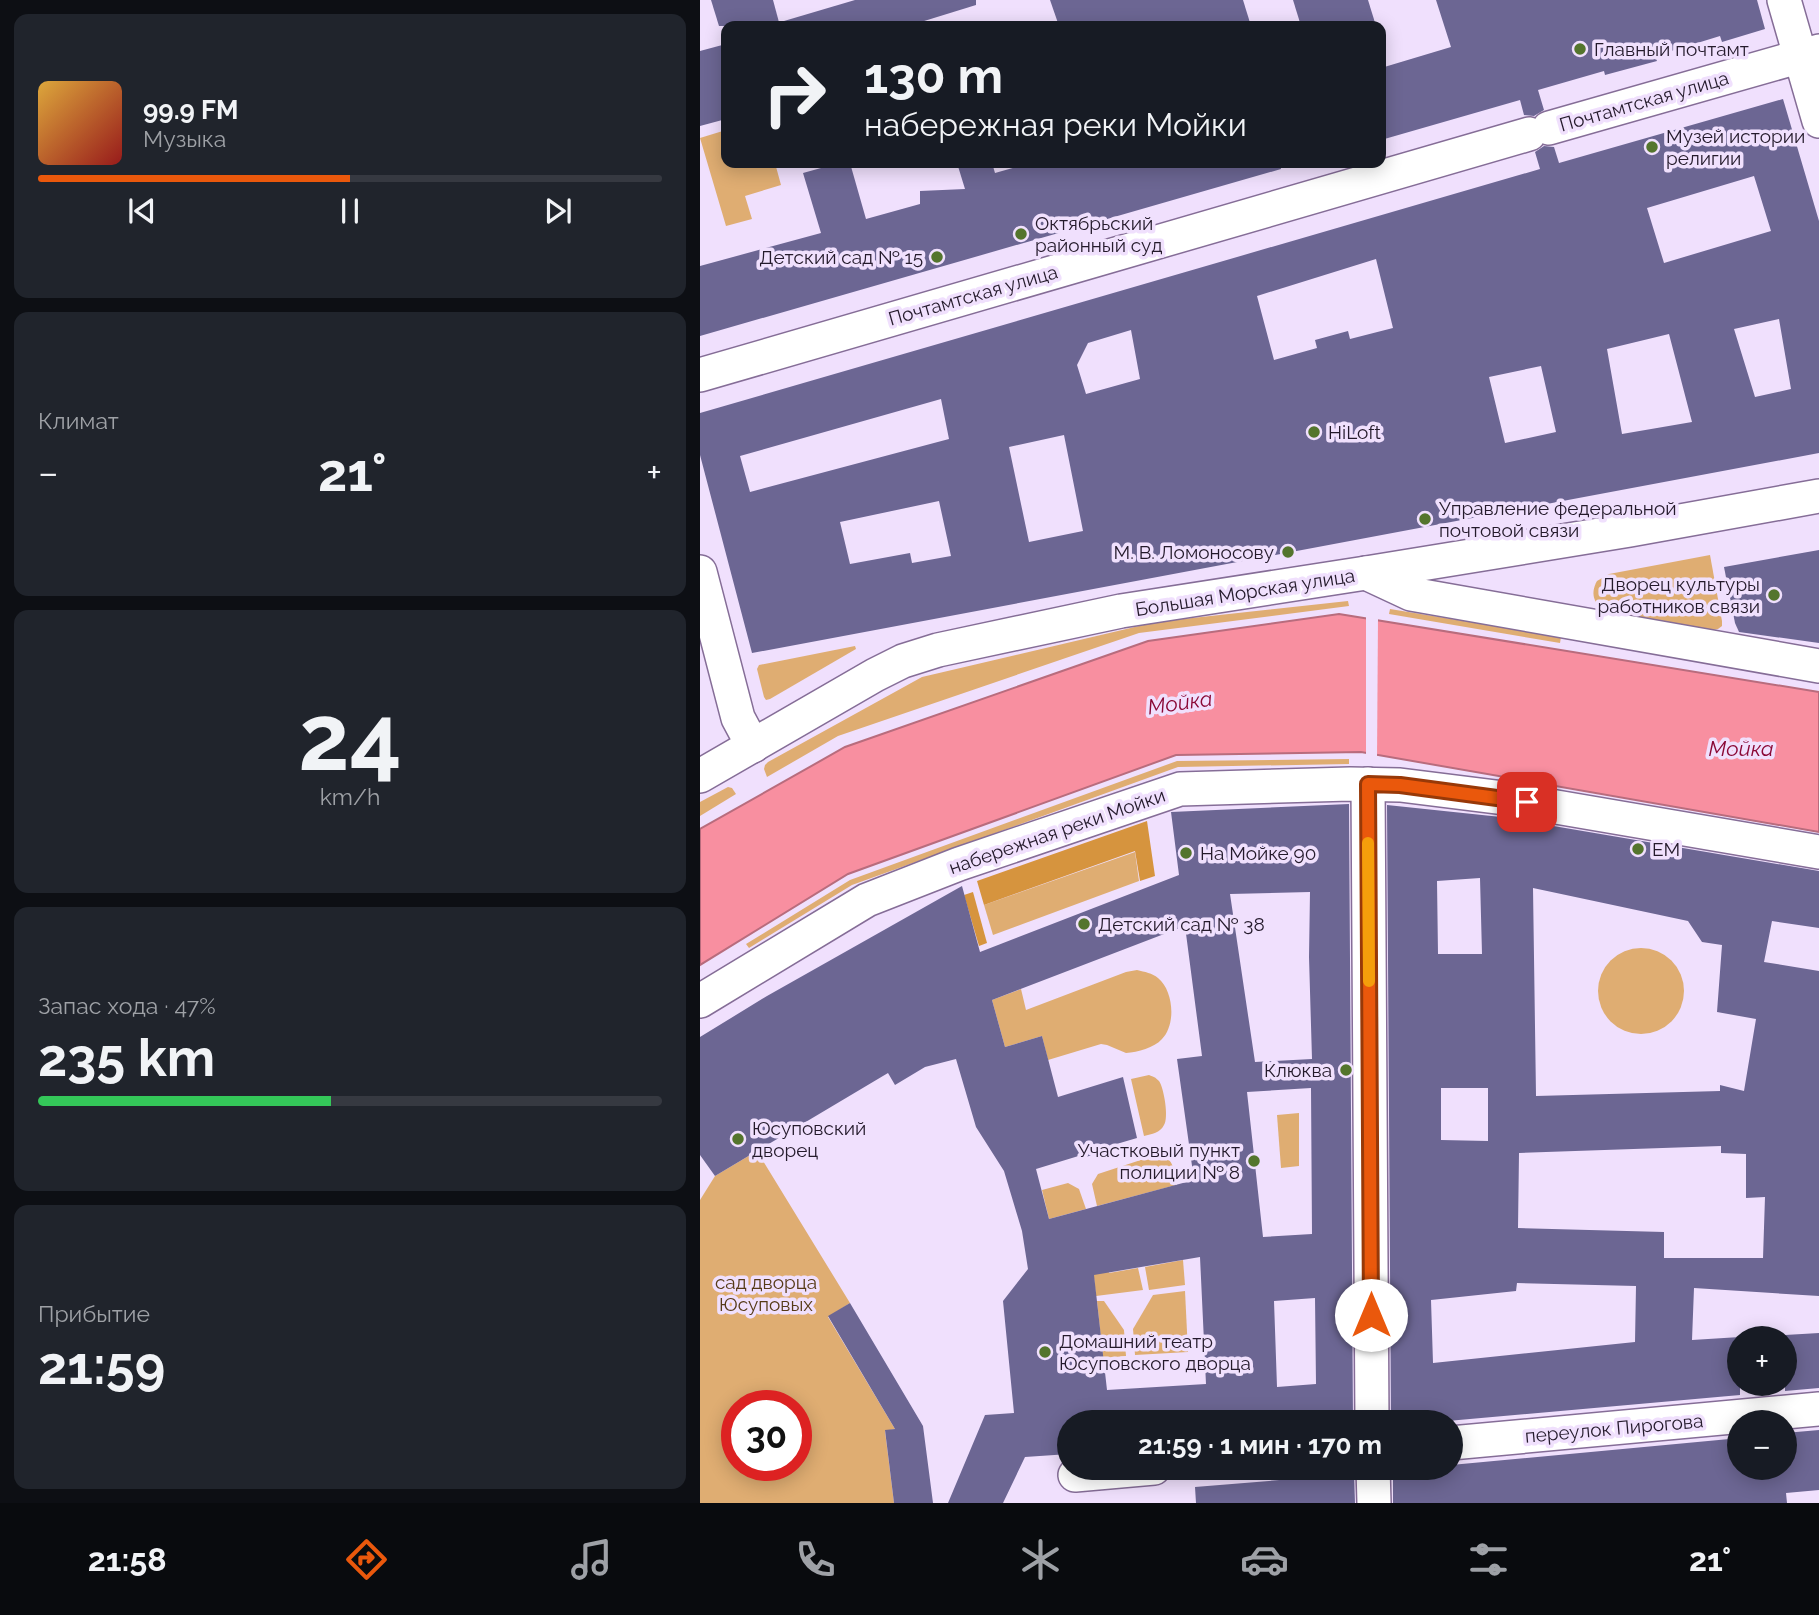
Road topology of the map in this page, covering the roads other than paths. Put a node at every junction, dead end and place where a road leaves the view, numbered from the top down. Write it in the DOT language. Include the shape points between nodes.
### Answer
graph roads {
  1 [pos="1784,0"];
  2 [pos="1810,53"];
  3 [pos="1819,121"];
  4 [pos="700,375"];
  5 [pos="1819,496"];
  6 [pos="700,572"];
  7 [pos="1366,573"];
  8 [pos="1819,666"];
  9 [pos="753,746"];
  10 [pos="700,776"];
  11 [pos="1368,784"];
  12 [pos="1819,852"];
  13 [pos="700,1001"];
  14 [pos="1819,1409"];
  15 [pos="1372,1410"];
  16 [pos="1463,1442"];
  17 [pos="1373,1480"];
  18 [pos="1374,1503"];
  1 -- 2 [label="street"];
  2 -- 3 [label="street"];
  2 -- 4 [label="street, Почтамтская улица"];
  5 -- 7 [label="street, Большая Морская улица"];
  6 -- 9 [label="street" via="738,718"];
  7 -- 8 [label="street" via="1411,594"];
  7 -- 9 [label="street, Большая Морская улица" via="1122,611 938,650 875,675"];
  9 -- 10 [label="street, Большая Морская улица"];
  11 -- 12 [label="street, набережная реки Мойки" via="1504,799"];
  11 -- 13 [label="street, набережная реки Мойки" via="1180,789 867,900"];
  11 -- 15 [label="street"];
  14 -- 16 [label="street, переулок Пирогова"];
  17 -- 18 [label="street"];
}
